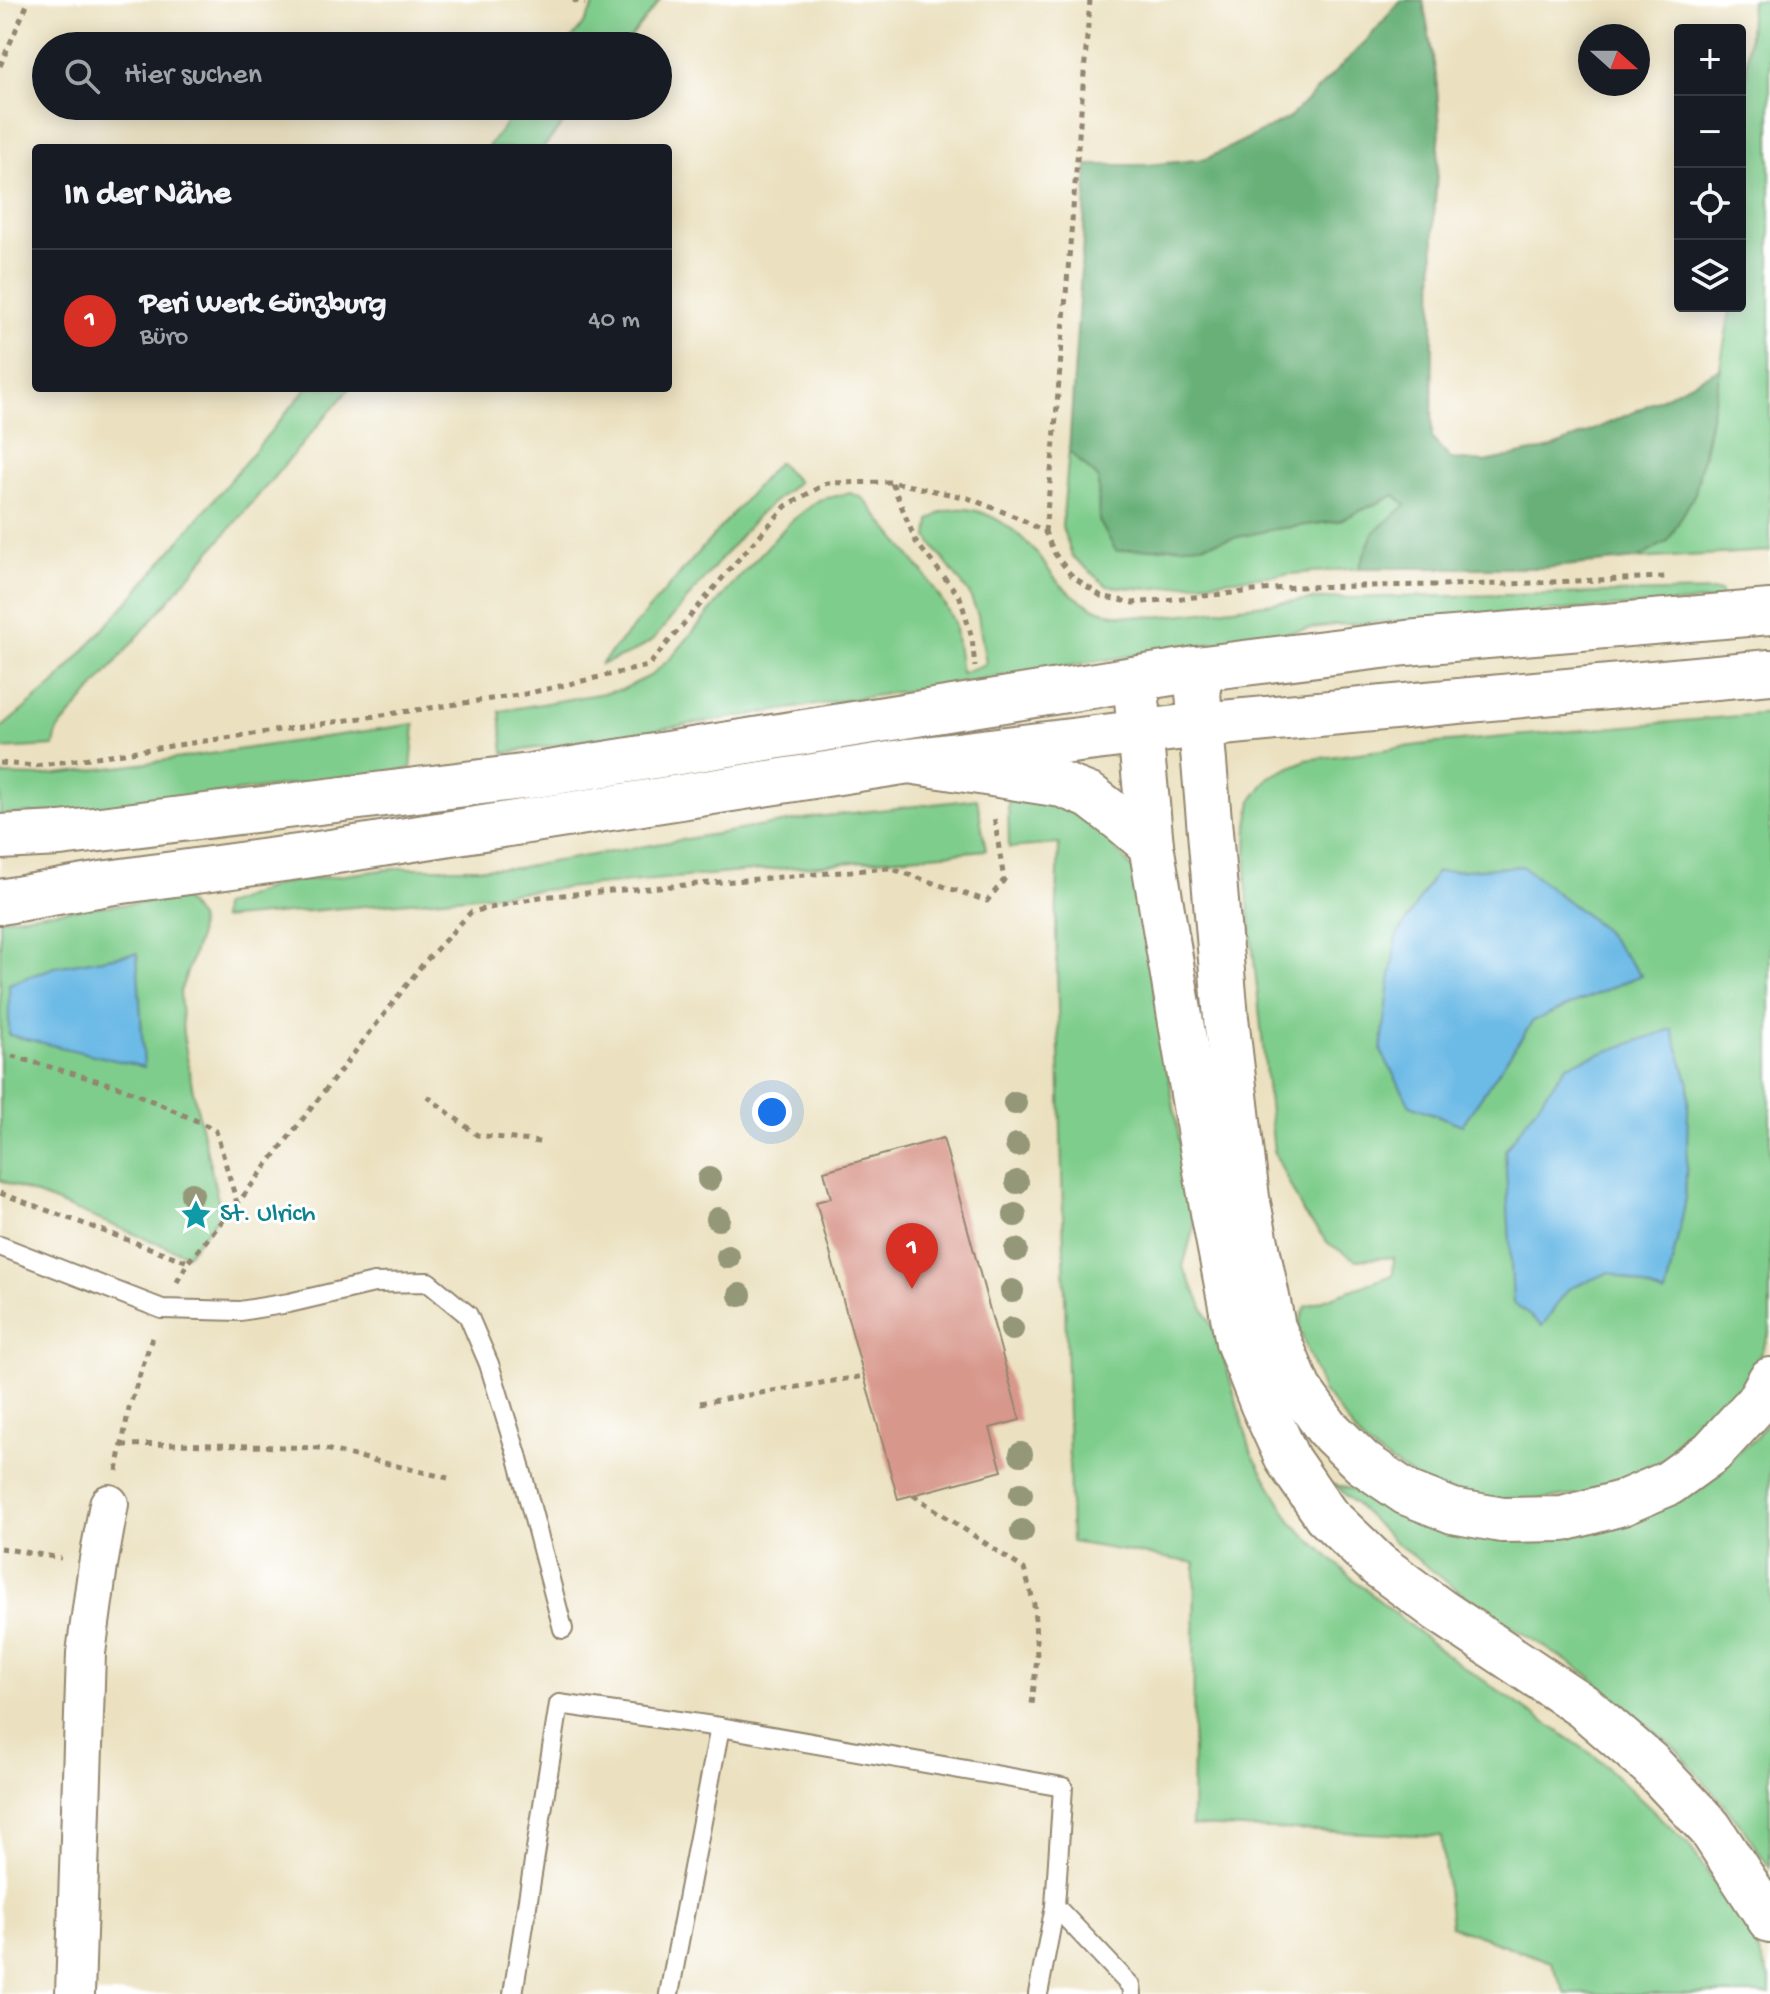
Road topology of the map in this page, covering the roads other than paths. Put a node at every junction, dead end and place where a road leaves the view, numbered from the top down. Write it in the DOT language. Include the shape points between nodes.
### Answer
graph roads {
  1 [pos="1770,612"];
  2 [pos="1196,669"];
  3 [pos="1750,673"];
  4 [pos="1135,679"];
  5 [pos="1201,725"];
  6 [pos="1140,733"];
  7 [pos="909,761"];
  8 [pos="0,837"];
  9 [pos="1151,845"];
  10 [pos="108,883"];
  11 [pos="0,884"];
  12 [pos="0,902"];
  13 [pos="0,1246"];
  14 [pos="1770,1380"];
  15 [pos="109,1504"];
  16 [pos="563,1629"];
  17 [pos="720,1727"];
  18 [pos="1055,1906"];
  19 [pos="1770,1920"];
  20 [pos="75,1994"];
  21 [pos="513,1994"];
  22 [pos="669,1994"];
  23 [pos="1038,1994"];
  24 [pos="1132,1994"];
  1 -- 2 [label="main road" via="1406,643"];
  2 -- 4 [label="main road"];
  2 -- 5 [label="main road"];
  3 -- 5 [label="main road"];
  4 -- 6 [label="main road"];
  4 -- 8 [label="main road" via="530,776"];
  5 -- 6 [label="main road"];
  5 -- 14 [label="main road" via="1247,1198 1273,1327 1299,1389 1327,1428 1363,1463 1407,1493 1453,1511 1502,1520 1563,1519 1669,1483 1712,1452 1757,1403"];
  6 -- 7 [label="main road"];
  6 -- 9 [label="main road"];
  7 -- 9 [label="main road" via="1062,785 1090,796"];
  7 -- 10 [label="main road"];
  9 -- 19 [label="main road" via="1238,1342 1288,1460 1326,1515 1378,1565 1584,1707 1650,1764 1710,1828"];
  10 -- 11 [label="main road"];
  10 -- 12 [label="main road"];
  13 -- 16 [label="lane" via="162,1309 240,1311 374,1283 428,1282 468,1315 489,1364"];
  15 -- 20 [label="street" via="86,1653"];
  17 -- 18 [label="lane" via="1063,1787"];
  17 -- 21 [label="lane" via="559,1704"];
  17 -- 22 [label="lane"];
  18 -- 23 [label="lane"];
  18 -- 24 [label="lane" via="1131,1986"];
}
